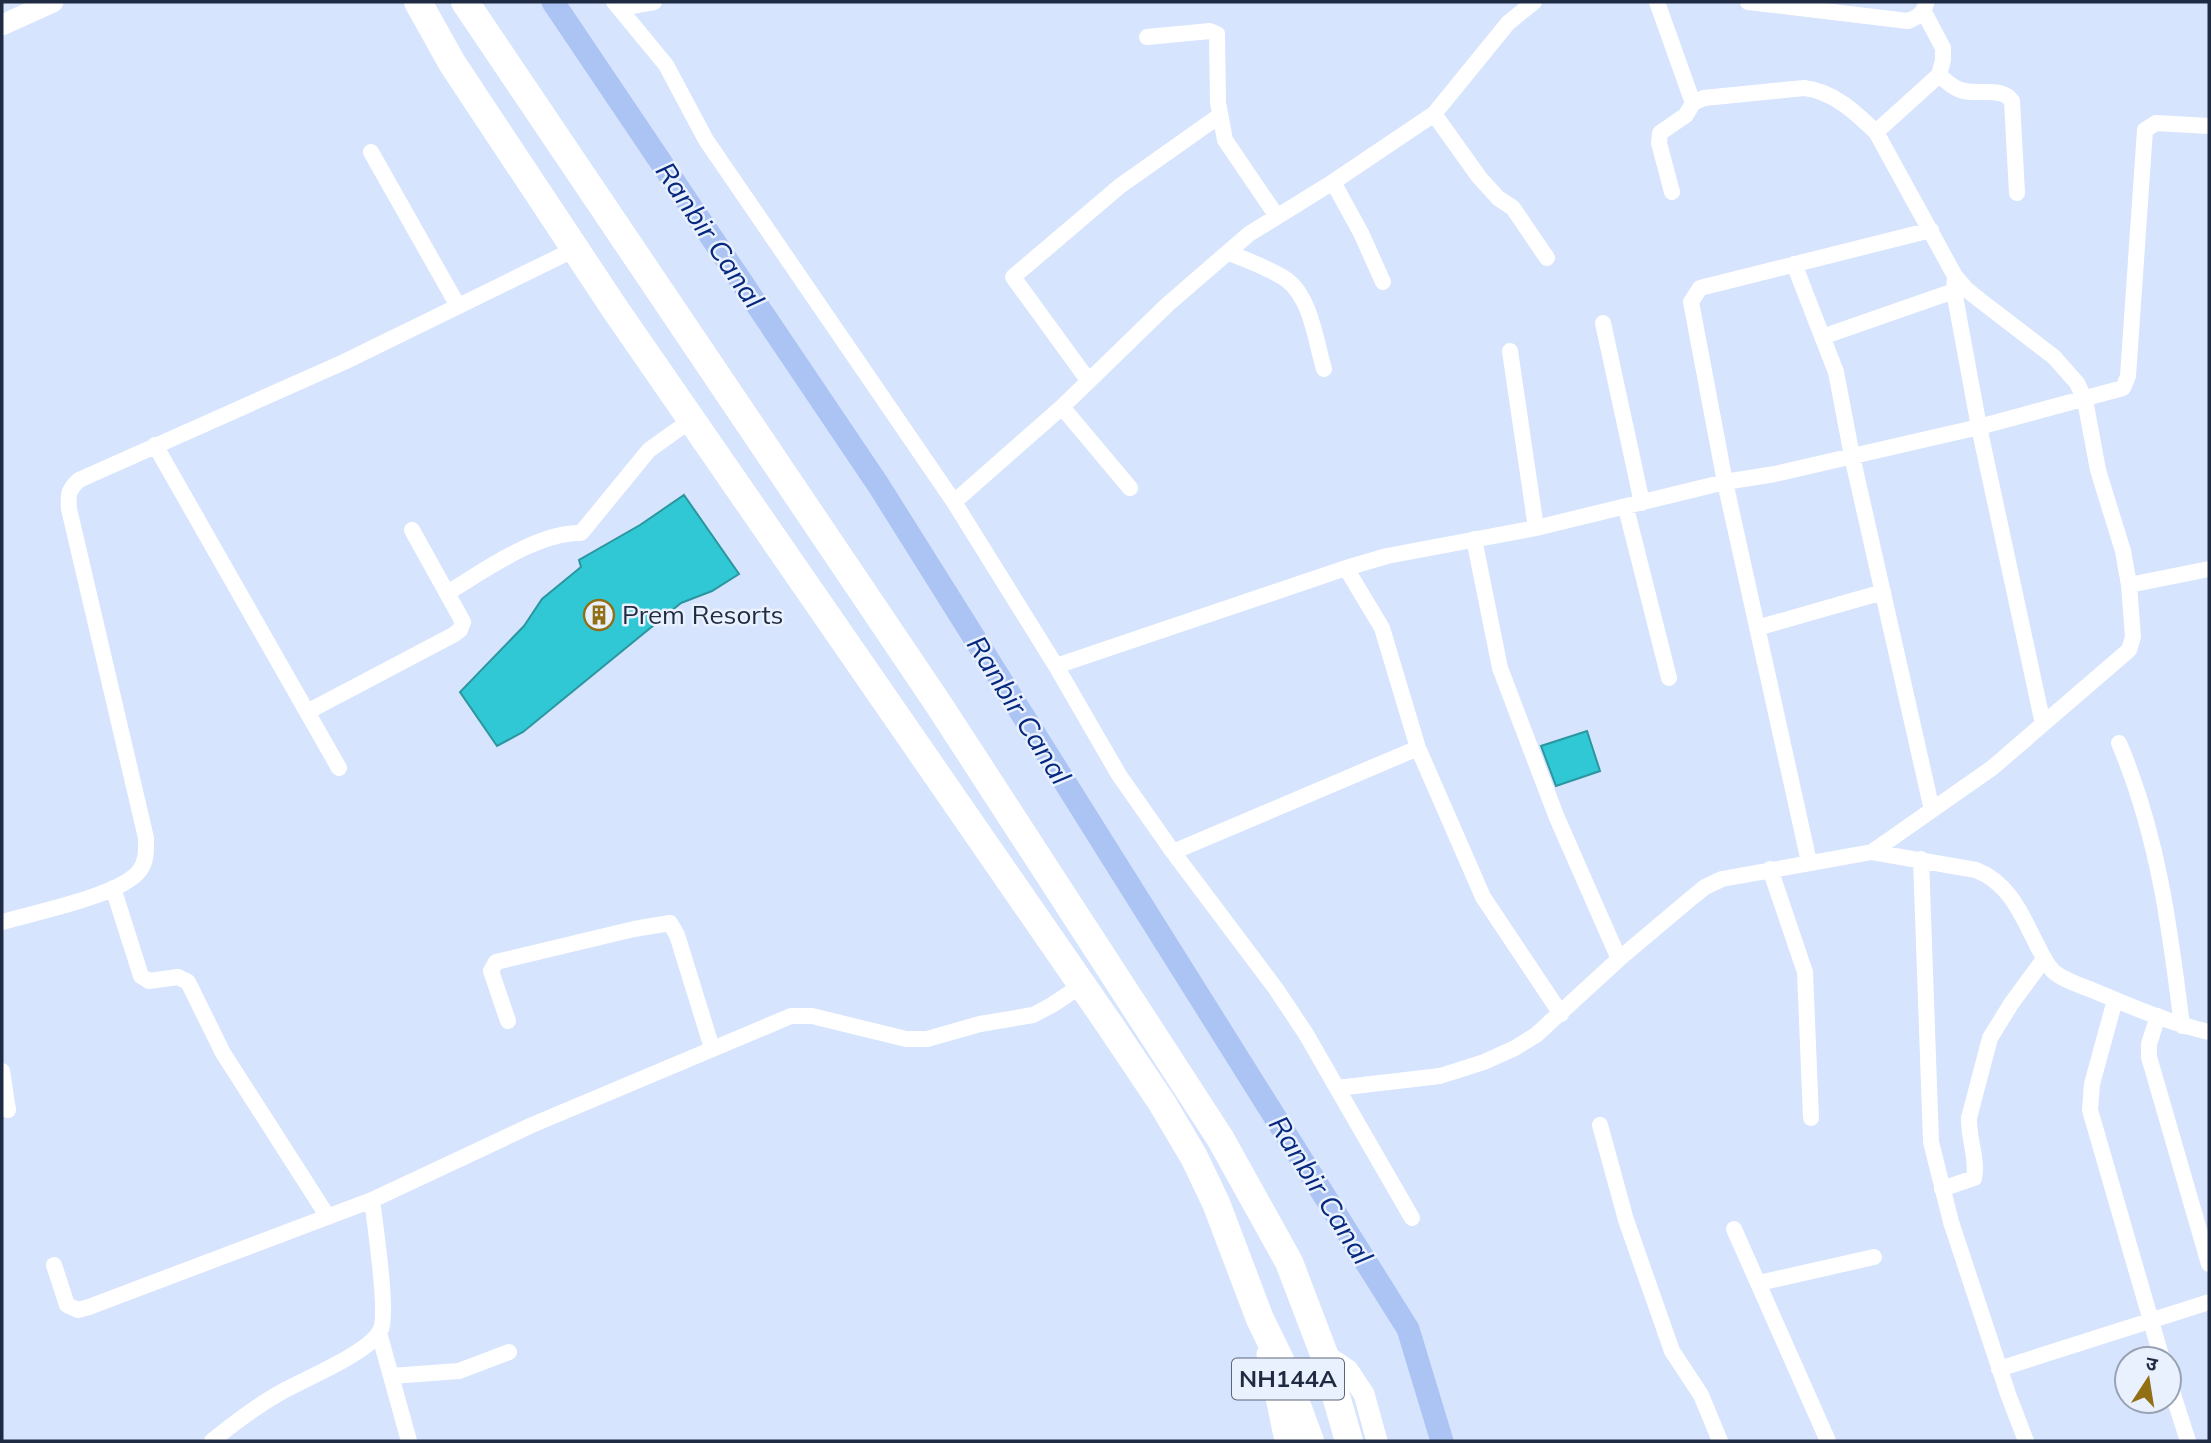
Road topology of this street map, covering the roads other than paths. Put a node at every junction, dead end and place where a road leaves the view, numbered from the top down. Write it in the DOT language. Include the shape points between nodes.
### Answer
graph roads {
  1 [pos="52,2"];
  2 [pos="418,2"];
  3 [pos="465,2"];
  4 [pos="654,2"];
  5 [pos="1534,2"];
  6 [pos="1657,2"];
  7 [pos="1748,2"];
  8 [pos="617,5"];
  9 [pos="1925,7"];
  10 [pos="2,25"];
  11 [pos="1146,37"];
  12 [pos="1939,75"];
  13 [pos="1693,103"];
  14 [pos="1434,114"];
  15 [pos="1219,116"];
  16 [pos="2209,126"];
  17 [pos="1875,132"];
  18 [pos="370,152"];
  19 [pos="1333,182"];
  20 [pos="1672,192"];
  21 [pos="2017,193"];
  22 [pos="1276,215"];
  23 [pos="1931,230"];
  24 [pos="575,249"];
  25 [pos="1228,252"];
  26 [pos="1547,258"];
  27 [pos="1794,264"];
  28 [pos="1382,282"];
  29 [pos="1955,284"];
  30 [pos="458,306"];
  31 [pos="1603,323"];
  32 [pos="1822,337"];
  33 [pos="1510,351"];
  34 [pos="1324,369"];
  35 [pos="1088,380"];
  36 [pos="2085,400"];
  37 [pos="1062,407"];
  38 [pos="691,420"];
  39 [pos="1979,427"];
  40 [pos="155,445"];
  41 [pos="1852,456"];
  42 [pos="1725,482"];
  43 [pos="1130,488"];
  44 [pos="954,502"];
  45 [pos="1642,503"];
  46 [pos="1626,508"];
  47 [pos="1536,528"];
  48 [pos="412,530"];
  49 [pos="1474,540"];
  50 [pos="1346,568"];
  51 [pos="2209,571"];
  52 [pos="2129,585"];
  53 [pos="447,593"];
  54 [pos="1882,593"];
  55 [pos="1757,628"];
  56 [pos="1056,666"];
  57 [pos="1669,678"];
  58 [pos="307,712"];
  59 [pos="2043,724"];
  60 [pos="2119,743"];
  61 [pos="1418,748"];
  62 [pos="340,768"];
  63 [pos="1932,810"];
  64 [pos="1173,852"];
  65 [pos="1872,852"];
  66 [pos="1921,859"];
  67 [pos="1809,862"];
  68 [pos="1770,869"];
  69 [pos="113,888"];
  70 [pos="2,922"];
  71 [pos="1619,959"];
  72 [pos="2044,959"];
  73 [pos="1082,985"];
  74 [pos="2115,1000"];
  75 [pos="1561,1014"];
  76 [pos="2158,1016"];
  77 [pos="508,1021"];
  78 [pos="2182,1026"];
  79 [pos="2209,1032"];
  80 [pos="712,1048"];
  81 [pos="2,1071"];
  82 [pos="1337,1088"];
  83 [pos="8,1110"];
  84 [pos="1811,1118"];
  85 [pos="1600,1125"];
  86 [pos="1942,1189"];
  87 [pos="372,1200"];
  88 [pos="328,1217"];
  89 [pos="1412,1217"];
  90 [pos="1734,1229"];
  91 [pos="1874,1257"];
  92 [pos="2209,1264"];
  93 [pos="54,1265"];
  94 [pos="1759,1283"];
  95 [pos="2209,1302"];
  96 [pos="1260,1319"];
  97 [pos="2149,1321"];
  98 [pos="379,1333"];
  99 [pos="2157,1345"];
  100 [pos="509,1352"];
  101 [pos="1324,1354"];
  102 [pos="1999,1369"];
  103 [pos="391,1376"];
  104 [pos="2180,1415"];
  105 [pos="230,1435"];
  106 [pos="212,1441"];
  107 [pos="409,1441"];
  108 [pos="1285,1441"];
  109 [pos="1310,1441"];
  110 [pos="1349,1441"];
  111 [pos="1377,1441"];
  112 [pos="1720,1441"];
  113 [pos="1828,1441"];
  114 [pos="2026,1441"];
  115 [pos="2188,1441"];
  1 -- 10 [label="street"];
  2 -- 24 [label="highway" via="452,63"];
  3 -- 101 [label="highway, NH144A" via="939,705 1220,1138 1289,1262"];
  4 -- 8 [label="street"];
  5 -- 14 [label="street" via="1507,23"];
  6 -- 13 [label="street"];
  7 -- 9 [label="street" via="1908,20 1917,18"];
  8 -- 44 [label="street" via="666,65 706,140"];
  9 -- 12 [label="street" via="1943,48"];
  11 -- 15 [label="street" via="1217,34"];
  12 -- 17 [label="street"];
  12 -- 21 [label="street" via="1957,89 2005,94 2012,101"];
  13 -- 17 [label="street" via="1715,96 1816,89"];
  13 -- 20 [label="street" via="1686,115 1660,133"];
  14 -- 19 [label="street"];
  14 -- 26 [label="street" via="1479,177 1513,208"];
  15 -- 22 [label="street" via="1225,140"];
  15 -- 35 [label="street" via="1120,186 1013,277"];
  16 -- 36 [label="street" via="2156,123 2145,130 2128,376 2123,388"];
  17 -- 23 [label="street"];
  18 -- 30 [label="street"];
  19 -- 22 [label="street"];
  19 -- 28 [label="street"];
  22 -- 25 [label="street"];
  23 -- 27 [label="street"];
  23 -- 29 [label="street"];
  24 -- 30 [label="street"];
  24 -- 38 [label="highway"];
  25 -- 34 [label="street" via="1296,288"];
  25 -- 35 [label="street"];
  27 -- 32 [label="street"];
  27 -- 42 [label="street" via="1700,288 1691,302"];
  29 -- 32 [label="street"];
  29 -- 36 [label="street" via="2067,369"];
  29 -- 39 [label="street"];
  30 -- 40 [label="street"];
  31 -- 45 [label="street"];
  32 -- 41 [label="street" via="1836,372"];
  33 -- 47 [label="street"];
  35 -- 37 [label="street"];
  36 -- 39 [label="street"];
  36 -- 52 [label="street" via="2098,470"];
  37 -- 43 [label="street"];
  37 -- 44 [label="street"];
  38 -- 53 [label="street" via="649,450 580,533 539,542"];
  38 -- 73 [label="highway"];
  39 -- 41 [label="street"];
  39 -- 59 [label="street"];
  40 -- 58 [label="street"];
  40 -- 69 [label="street" via="79,480 68,495 145,838 139,872"];
  41 -- 42 [label="street"];
  41 -- 54 [label="street"];
  42 -- 45 [label="street"];
  42 -- 55 [label="street"];
  44 -- 56 [label="street"];
  45 -- 46 [label="street"];
  46 -- 47 [label="street"];
  46 -- 57 [label="street"];
  47 -- 49 [label="street"];
  48 -- 53 [label="street"];
  49 -- 50 [label="street"];
  49 -- 71 [label="street" via="1500,668 1557,818"];
  50 -- 56 [label="street"];
  50 -- 61 [label="street" via="1382,628"];
  51 -- 52 [label="street"];
  52 -- 59 [label="street" via="2133,637 2129,650"];
  53 -- 58 [label="street" via="463,622 460,630"];
  54 -- 55 [label="street"];
  54 -- 63 [label="street"];
  55 -- 67 [label="street"];
  56 -- 64 [label="street" via="1119,775"];
  58 -- 62 [label="street"];
  59 -- 63 [label="street" via="1992,768"];
  60 -- 78 [label="street" via="2152,839 2167,907"];
  61 -- 64 [label="street"];
  61 -- 75 [label="street" via="1483,897"];
  63 -- 65 [label="street"];
  64 -- 82 [label="street" via="1276,989"];
  65 -- 66 [label="street"];
  65 -- 67 [label="street"];
  66 -- 72 [label="street" via="1990,875 2009,893"];
  66 -- 86 [label="street" via="1930,1142"];
  67 -- 68 [label="street"];
  68 -- 71 [label="street" via="1705,887"];
  68 -- 84 [label="street" via="1805,972"];
  69 -- 70 [label="street"];
  69 -- 88 [label="street" via="141,976 149,981 178,977 188,982 223,1053"];
  71 -- 75 [label="street"];
  72 -- 74 [label="street" via="2064,978"];
  72 -- 86 [label="street" via="1990,1038 1969,1118 1973,1178"];
  73 -- 80 [label="street" via="1033,1014 927,1039 906,1039 799,1015"];
  73 -- 96 [label="highway" via="1194,1157"];
  74 -- 76 [label="street"];
  74 -- 97 [label="street" via="2092,1084 2090,1110"];
  75 -- 82 [label="street" via="1536,1035 1484,1062 1418,1080"];
  76 -- 78 [label="street"];
  76 -- 92 [label="street" via="2149,1058"];
  77 -- 80 [label="street" via="491,971 496,962 670,923"];
  78 -- 79 [label="street"];
  80 -- 87 [label="street"];
  81 -- 83 [label="street"];
  82 -- 89 [label="street"];
  85 -- 112 [label="street" via="1626,1220 1672,1351 1701,1395"];
  86 -- 102 [label="street"];
  87 -- 88 [label="street"];
  87 -- 98 [label="street" via="382,1303"];
  88 -- 93 [label="street" via="78,1310 67,1305"];
  90 -- 94 [label="street"];
  91 -- 94 [label="street"];
  94 -- 113 [label="street"];
  95 -- 97 [label="street"];
  96 -- 108 [label="street"];
  96 -- 109 [label="highway, NH144A" via="1282,1362"];
  97 -- 99 [label="street"];
  97 -- 102 [label="street"];
  98 -- 103 [label="street"];
  98 -- 105 [label="street" via="367,1345 278,1394"];
  100 -- 103 [label="street" via="460,1371"];
  101 -- 110 [label="highway, NH144A"];
  101 -- 111 [label="street" via="1348,1370 1364,1394"];
  102 -- 114 [label="street"];
  103 -- 107 [label="street"];
  104 -- 115 [label="street"];
  105 -- 106 [label="street"];
}
